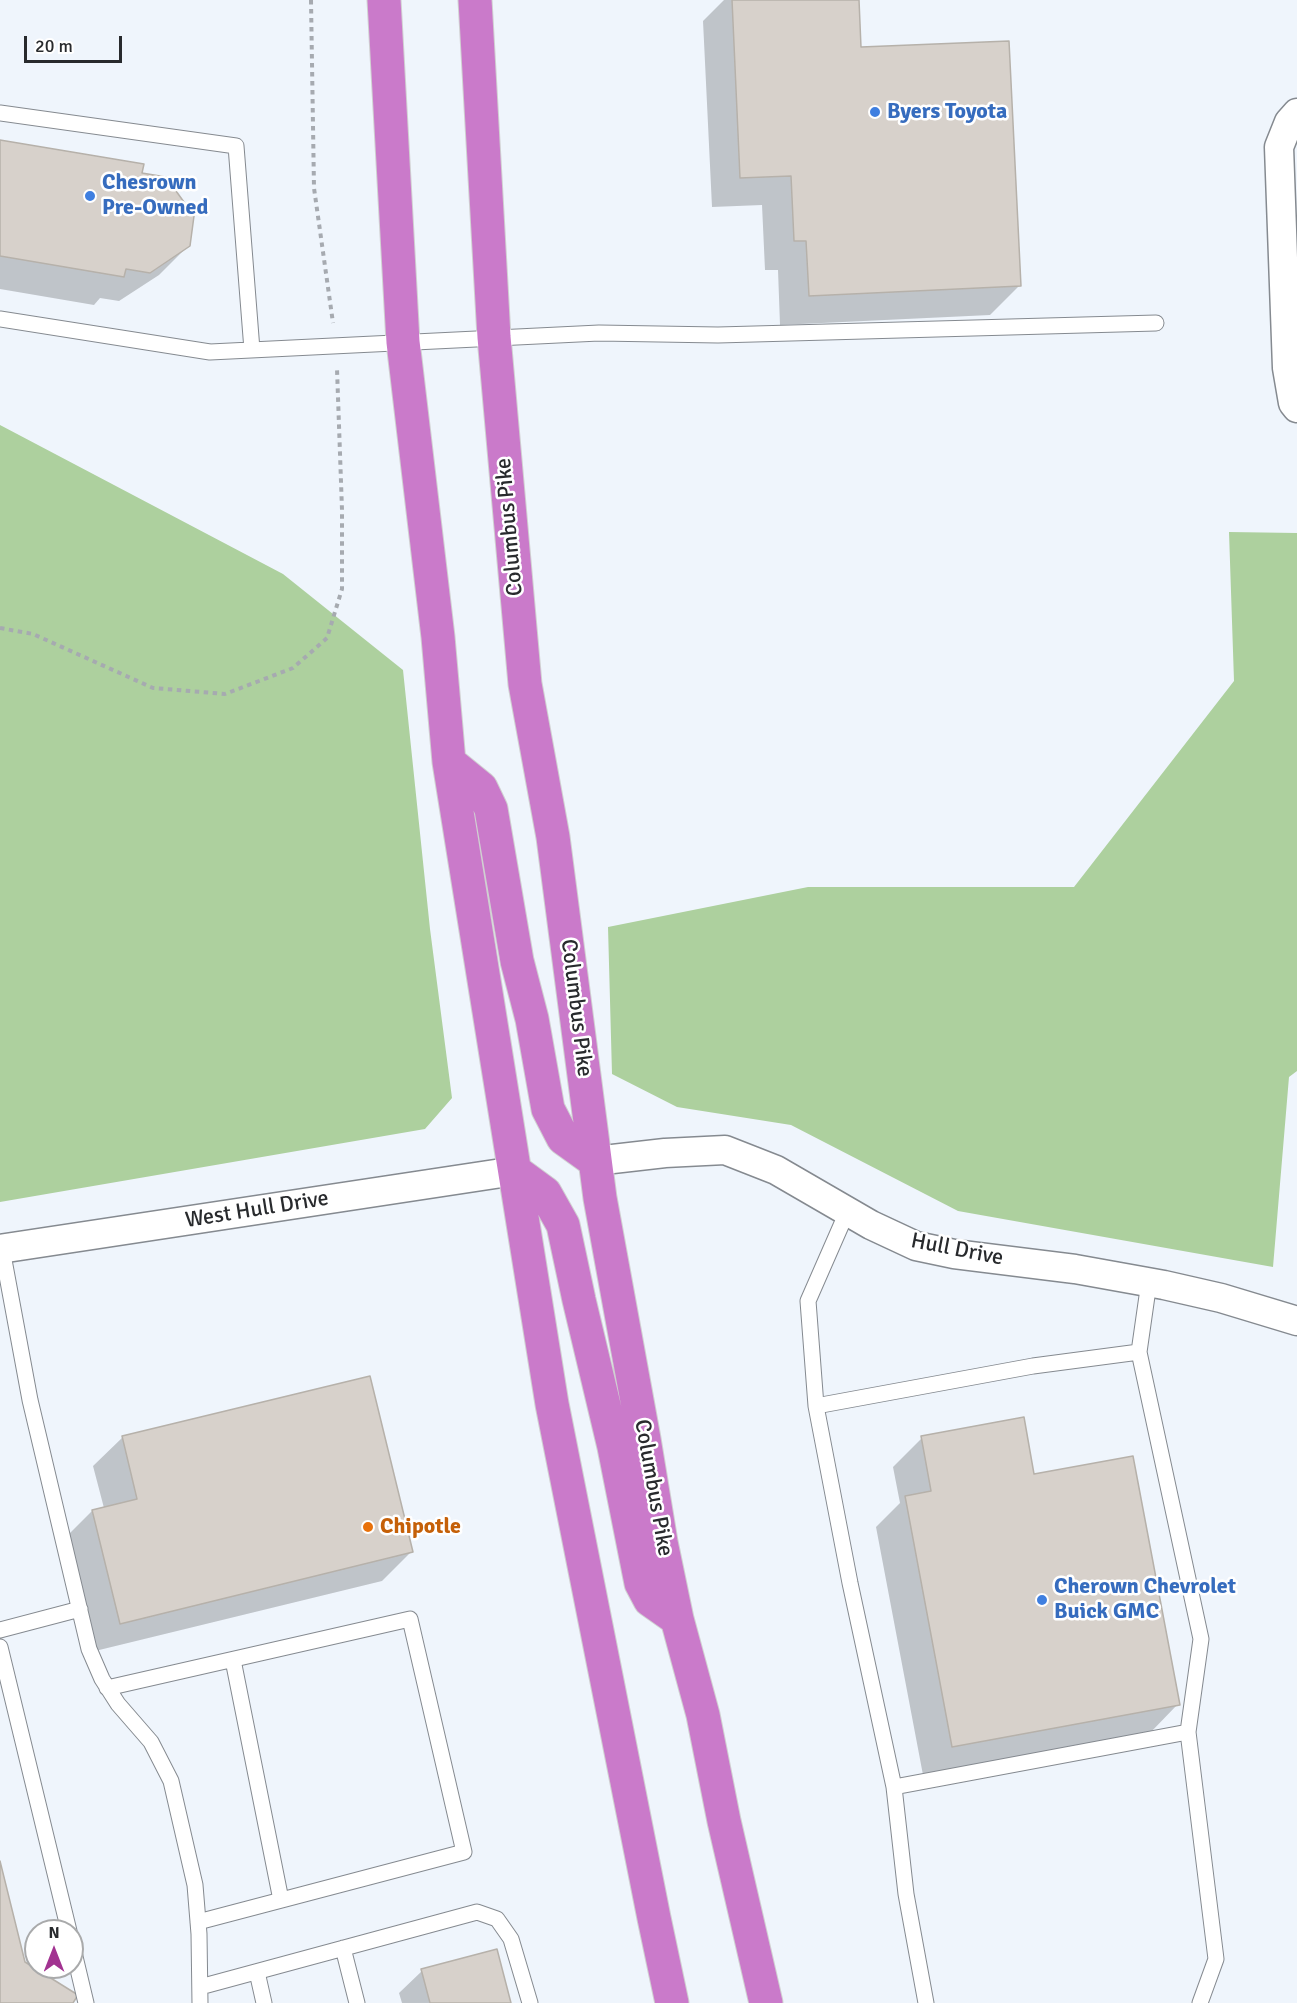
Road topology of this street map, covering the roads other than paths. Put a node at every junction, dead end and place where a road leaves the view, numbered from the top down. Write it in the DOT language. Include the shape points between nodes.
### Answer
graph roads {
  1 [pos="384,0"];
  2 [pos="475,0"];
  3 [pos="0,113"];
  4 [pos="1297,113"];
  5 [pos="0,319"];
  6 [pos="1156,323"];
  7 [pos="494,337"];
  8 [pos="403,342"];
  9 [pos="252,350"];
  10 [pos="1297,408"];
  11 [pos="449,762"];
  12 [pos="595,1161"];
  13 [pos="515,1171"];
  14 [pos="847,1212"];
  15 [pos="1,1249"];
  16 [pos="1149,1282"];
  17 [pos="1297,1321"];
  18 [pos="1139,1352"];
  19 [pos="816,1406"];
  20 [pos="80,1609"];
  21 [pos="677,1618"];
  22 [pos="0,1630"];
  23 [pos="0,1647"];
  24 [pos="233,1660"];
  25 [pos="107,1688"];
  26 [pos="1188,1732"];
  27 [pos="894,1787"];
  28 [pos="281,1900"];
  29 [pos="66,1919"];
  30 [pos="198,1922"];
  31 [pos="343,1948"];
  32 [pos="257,1971"];
  33 [pos="80,1979"];
  34 [pos="200,1987"];
  35 [pos="86,2003"];
  36 [pos="200,2003"];
  37 [pos="264,2003"];
  38 [pos="357,2003"];
  39 [pos="530,2003"];
  40 [pos="672,2003"];
  41 [pos="766,2003"];
  42 [pos="927,2003"];
  43 [pos="1200,2003"];
  1 -- 8 [label="highway"];
  2 -- 7 [label="highway, Columbus Pike"];
  3 -- 9 [label="lane" via="236,146"];
  4 -- 10 [label="street" via="1289,122 1280,147 1287,368"];
  5 -- 9 [label="lane" via="210,352"];
  6 -- 7 [label="lane"];
  7 -- 8 [label="lane"];
  7 -- 12 [label="highway, Columbus Pike" via="525,684 553,837"];
  8 -- 9 [label="lane"];
  8 -- 11 [label="highway"];
  11 -- 12 [label="highway" via="481,788 491,809 548,1109 563,1138"];
  11 -- 13 [label="highway"];
  12 -- 14 [label="street, Hull Drive" via="725,1150 776,1170"];
  12 -- 21 [label="highway, Columbus Pike"];
  13 -- 15 [label="street, West Hull Drive"];
  13 -- 21 [label="highway" via="545,1193 563,1225 641,1583 650,1600"];
  13 -- 40 [label="highway" via="552,1404"];
  14 -- 16 [label="street, Hull Drive" via="926,1248"];
  14 -- 19 [label="lane" via="808,1301"];
  15 -- 20 [label="lane" via="30,1400"];
  16 -- 17 [label="street, Hull Drive"];
  16 -- 18 [label="lane"];
  18 -- 19 [label="lane" via="1033,1366"];
  18 -- 26 [label="lane" via="1201,1639"];
  19 -- 27 [label="lane"];
  20 -- 22 [label="lane"];
  20 -- 25 [label="lane" via="89,1649"];
  21 -- 41 [label="highway, Columbus Pike" via="703,1715"];
  23 -- 29 [label="lane"];
  24 -- 25 [label="lane"];
  24 -- 28 [label="lane"];
  24 -- 28 [label="lane" via="410,1619 464,1852"];
  25 -- 30 [label="lane" via="151,1742 171,1781 195,1885"];
  26 -- 27 [label="lane"];
  26 -- 43 [label="lane" via="1216,1959"];
  27 -- 42 [label="lane" via="906,1894"];
  28 -- 30 [label="lane"];
  30 -- 34 [label="lane"];
  31 -- 32 [label="lane"];
  31 -- 38 [label="lane"];
  31 -- 39 [label="lane" via="477,1912 497,1919 511,1939"];
  32 -- 34 [label="lane"];
  32 -- 37 [label="lane"];
  33 -- 35 [label="lane"];
  34 -- 36 [label="lane"];
}
